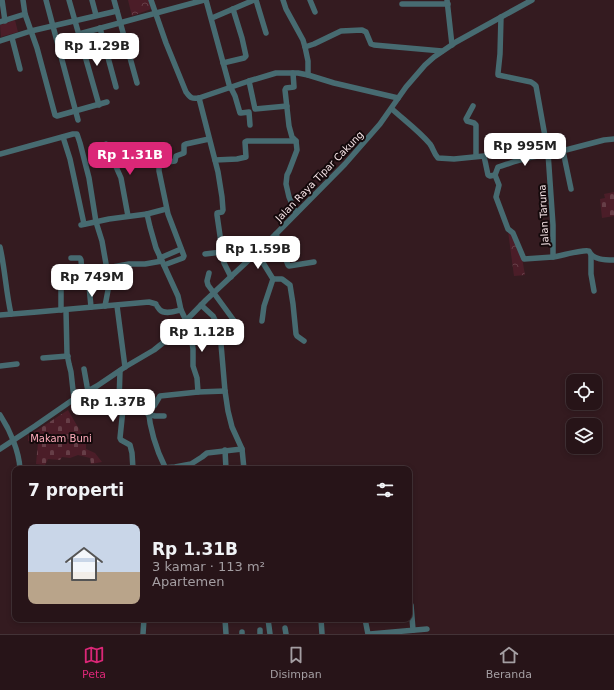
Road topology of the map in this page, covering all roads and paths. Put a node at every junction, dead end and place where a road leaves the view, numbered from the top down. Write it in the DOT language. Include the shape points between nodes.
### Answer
graph roads {
  1 [pos="2,0"];
  2 [pos="23,0"];
  3 [pos="46,0"];
  4 [pos="69,0"];
  5 [pos="92,0"];
  6 [pos="114,0"];
  7 [pos="151,0"];
  8 [pos="205,0"];
  9 [pos="255,0"];
  10 [pos="283,0"];
  11 [pos="310,0"];
  12 [pos="532,0"];
  13 [pos="448,2"];
  14 [pos="402,4"];
  15 [pos="233,9"];
  16 [pos="117,10"];
  17 [pos="315,12"];
  18 [pos="155,13"];
  19 [pos="25,14"];
  20 [pos="96,15"];
  21 [pos="501,17"];
  22 [pos="212,18"];
  23 [pos="75,20"];
  24 [pos="2,21"];
  25 [pos="120,23"];
  26 [pos="53,26"];
  27 [pos="100,28"];
  28 [pos="475,31"];
  29 [pos="31,32"];
  30 [pos="266,33"];
  31 [pos="79,34"];
  32 [pos="12,38"];
  33 [pos="475,38"];
  34 [pos="0,41"];
  35 [pos="452,45"];
  36 [pos="305,47"];
  37 [pos="443,51"];
  38 [pos="223,63"];
  39 [pos="20,69"];
  40 [pos="293,73"];
  41 [pos="308,75"];
  42 [pos="249,81"];
  43 [pos="136,83"];
  44 [pos="116,88"];
  45 [pos="230,88"];
  46 [pos="199,98"];
  47 [pos="398,98"];
  48 [pos="107,102"];
  49 [pos="99,104"];
  50 [pos="287,106"];
  51 [pos="473,106"];
  52 [pos="392,109"];
  53 [pos="76,111"];
  54 [pos="78,120"];
  55 [pos="250,125"];
  56 [pos="63,137"];
  57 [pos="614,139"];
  58 [pos="210,140"];
  59 [pos="546,140"];
  60 [pos="296,141"];
  61 [pos="106,144"];
  62 [pos="534,144"];
  63 [pos="563,151"];
  64 [pos="0,154"];
  65 [pos="548,154"];
  66 [pos="476,156"];
  67 [pos="215,160"];
  68 [pos="495,175"];
  69 [pos="571,189"];
  70 [pos="166,208"];
  71 [pos="296,213"];
  72 [pos="147,214"];
  73 [pos="128,216"];
  74 [pos="96,222"];
  75 [pos="276,234"];
  76 [pos="0,247"];
  77 [pos="181,249"];
  78 [pos="222,252"];
  79 [pos="257,253"];
  80 [pos="205,254"];
  81 [pos="591,255"];
  82 [pos="553,257"];
  83 [pos="71,258"];
  84 [pos="614,260"];
  85 [pos="162,261"];
  86 [pos="314,262"];
  87 [pos="107,268"];
  88 [pos="209,273"];
  89 [pos="230,277"];
  90 [pos="273,278"];
  91 [pos="61,282"];
  92 [pos="594,291"];
  93 [pos="214,293"];
  94 [pos="201,305"];
  95 [pos="105,306"];
  96 [pos="117,306"];
  97 [pos="91,307"];
  98 [pos="64,310"];
  99 [pos="181,310"];
  100 [pos="11,314"];
  101 [pos="0,315"];
  102 [pos="262,320"];
  103 [pos="187,321"];
  104 [pos="235,322"];
  105 [pos="304,341"];
  106 [pos="68,356"];
  107 [pos="43,358"];
  108 [pos="17,364"];
  109 [pos="0,366"];
  110 [pos="125,367"];
  111 [pos="84,369"];
  112 [pos="120,371"];
  113 [pos="88,391"];
  114 [pos="225,391"];
  115 [pos="198,392"];
  116 [pos="74,399"];
  117 [pos="122,406"];
  118 [pos="148,411"];
  119 [pos="0,415"];
  120 [pos="164,416"];
  121 [pos="13,441"];
  122 [pos="0,449"];
  123 [pos="242,449"];
  124 [pos="225,450"];
  125 [pos="20,466"];
  126 [pos="133,466"];
  127 [pos="164,466"];
  128 [pos="174,466"];
  129 [pos="226,466"];
  130 [pos="244,466"];
  131 [pos="412,618"];
  132 [pos="144,622"];
  133 [pos="225,622"];
  134 [pos="268,622"];
  135 [pos="321,622"];
  136 [pos="366,622"];
  137 [pos="426,629"];
  138 [pos="413,630"];
  139 [pos="391,633"];
  140 [pos="143,634"];
  141 [pos="226,634"];
  142 [pos="270,634"];
  143 [pos="322,634"];
  144 [pos="369,634"];
  1 -- 24 [label="street"];
  2 -- 19 [label="street"];
  3 -- 26 [label="street"];
  4 -- 23 [label="street"];
  5 -- 20 [label="street"];
  6 -- 16 [label="street"];
  7 -- 18 [label="street"];
  8 -- 18 [label="street"];
  8 -- 22 [label="street"];
  9 -- 15 [label="street"];
  9 -- 30 [label="street"];
  10 -- 36 [label="street"];
  11 -- 17 [label="street"];
  12 -- 21 [label="street, Jalan Raya Tipar Cakung"];
  13 -- 14 [label="street"];
  13 -- 35 [label="street"];
  15 -- 22 [label="street"];
  15 -- 38 [label="street" via="246,56"];
  16 -- 20 [label="street"];
  16 -- 25 [label="street"];
  18 -- 25 [label="street"];
  18 -- 46 [label="street" via="186,92 190,98"];
  19 -- 24 [label="street"];
  19 -- 29 [label="street"];
  20 -- 23 [label="street"];
  21 -- 28 [label="street, Jalan Raya Tipar Cakung"];
  21 -- 59 [label="street, Jalan Taruna" via="498,75 536,86"];
  22 -- 38 [label="street"];
  23 -- 26 [label="street"];
  23 -- 31 [label="street"];
  25 -- 27 [label="street"];
  25 -- 43 [label="street"];
  26 -- 29 [label="street"];
  26 -- 53 [label="street"];
  27 -- 31 [label="street"];
  27 -- 44 [label="street"];
  28 -- 33 [label="street"];
  28 -- 35 [label="street, Jalan Raya Tipar Cakung"];
  29 -- 32 [label="street"];
  29 -- 53 [label="street" via="54,113 56,116"];
  31 -- 49 [label="street"];
  32 -- 34 [label="street"];
  32 -- 39 [label="street"];
  35 -- 37 [label="street, Jalan Raya Tipar Cakung"];
  36 -- 37 [label="street" via="341,31 362,30 374,45"];
  36 -- 41 [label="street"];
  37 -- 47 [label="street, Jalan Raya Tipar Cakung" via="425,65"];
  38 -- 45 [label="street"];
  40 -- 41 [label="street"];
  40 -- 42 [label="street" via="276,74"];
  40 -- 50 [label="street" via="294,87 285,90"];
  41 -- 47 [label="street"];
  42 -- 45 [label="street"];
  42 -- 50 [label="street" via="255,109"];
  45 -- 46 [label="street"];
  45 -- 55 [label="street" via="240,113 249,112"];
  46 -- 58 [label="street"];
  47 -- 52 [label="street, Jalan Raya Tipar Cakung"];
  48 -- 49 [label="street"];
  49 -- 53 [label="street"];
  50 -- 60 [label="street" via="290,132"];
  51 -- 66 [label="street" via="466,118 467,121 475,123"];
  52 -- 66 [label="street" via="428,142 438,158"];
  52 -- 71 [label="street, Jalan Raya Tipar Cakung" via="345,164"];
  53 -- 54 [label="street"];
  56 -- 64 [label="street"];
  56 -- 74 [label="street" via="70,159 82,225"];
  56 -- 74 [label="street" via="77,134 89,178"];
  57 -- 63 [label="street"];
  58 -- 67 [label="street"];
  58 -- 70 [label="street" via="186,144 184,153 176,156 175,161 159,164"];
  59 -- 62 [label="street"];
  59 -- 65 [label="street, Jalan Taruna"];
  60 -- 67 [label="street" via="247,141 246,156"];
  60 -- 71 [label="street" via="297,150 286,184"];
  61 -- 73 [label="street" via="121,178"];
  63 -- 65 [label="street"];
  63 -- 69 [label="street"];
  65 -- 68 [label="street" via="523,158 498,167"];
  65 -- 82 [label="street, Jalan Taruna"];
  66 -- 68 [label="street" via="484,156 488,175"];
  67 -- 78 [label="street" via="222,197 223,211 217,214"];
  68 -- 82 [label="street" via="499,185 496,198 508,229 513,233 524,259"];
  70 -- 72 [label="street"];
  70 -- 77 [label="street"];
  71 -- 75 [label="street, Jalan Raya Tipar Cakung"];
  72 -- 73 [label="street"];
  72 -- 85 [label="street"];
  73 -- 74 [label="street"];
  74 -- 87 [label="street"];
  75 -- 79 [label="street, Jalan Raya Tipar Cakung"];
  75 -- 86 [label="street" via="289,266"];
  76 -- 100 [label="street"];
  77 -- 85 [label="street"];
  77 -- 85 [label="street" via="183,258"];
  78 -- 80 [label="street"];
  78 -- 89 [label="street"];
  79 -- 89 [label="street, Jalan Raya Tipar Cakung"];
  79 -- 90 [label="street"];
  81 -- 82 [label="street, Jalan Taruna" via="585,250"];
  81 -- 84 [label="street, Jalan Taruna"];
  81 -- 92 [label="street"];
  83 -- 97 [label="street" via="80,258 82,272 88,275"];
  85 -- 87 [label="street"];
  85 -- 99 [label="street" via="178,296"];
  87 -- 95 [label="street" via="110,285"];
  88 -- 93 [label="street" via="207,283"];
  89 -- 93 [label="street, Jalan Raya Tipar Cakung"];
  90 -- 102 [label="street"];
  90 -- 105 [label="street" via="282,279 290,284 296,335"];
  91 -- 98 [label="street"];
  93 -- 94 [label="street, Jalan Raya Tipar Cakung"];
  93 -- 104 [label="street"];
  94 -- 103 [label="street, Jalan Raya Tipar Cakung"];
  94 -- 114 [label="street" via="213,316 217,324 222,344"];
  95 -- 96 [label="street"];
  95 -- 97 [label="street"];
  96 -- 99 [label="street" via="152,302 162,312"];
  96 -- 110 [label="street"];
  97 -- 98 [label="street"];
  98 -- 100 [label="street"];
  98 -- 106 [label="street"];
  99 -- 103 [label="street"];
  100 -- 101 [label="street"];
  103 -- 110 [label="street, Jalan Raya Tipar Cakung" via="154,350"];
  103 -- 115 [label="street"];
  106 -- 107 [label="street"];
  106 -- 116 [label="street"];
  108 -- 109 [label="street"];
  110 -- 112 [label="street, Jalan Raya Tipar Cakung"];
  111 -- 113 [label="street"];
  112 -- 113 [label="street, Jalan Raya Tipar Cakung"];
  112 -- 117 [label="street" via="119,402"];
  113 -- 116 [label="street, Jalan Raya Tipar Cakung"];
  114 -- 115 [label="street"];
  114 -- 123 [label="street" via="230,421"];
  115 -- 118 [label="street" via="160,396"];
  116 -- 121 [label="street, Jalan Raya Tipar Cakung"];
  117 -- 118 [label="street"];
  117 -- 126 [label="street" via="120,438 130,445"];
  118 -- 120 [label="street" via="155,416"];
  118 -- 127 [label="street" via="159,456"];
  119 -- 121 [label="street"];
  121 -- 122 [label="street, Jalan Raya Tipar Cakung"];
  121 -- 125 [label="street"];
  123 -- 124 [label="street"];
  123 -- 130 [label="street"];
  124 -- 128 [label="street" via="207,453 191,464"];
  124 -- 129 [label="street"];
  131 -- 138 [label="street"];
  132 -- 140 [label="street"];
  133 -- 141 [label="street"];
  134 -- 142 [label="street"];
  135 -- 143 [label="street"];
  136 -- 144 [label="street"];
  137 -- 138 [label="street"];
  138 -- 139 [label="street"];
  139 -- 144 [label="street"];
}
